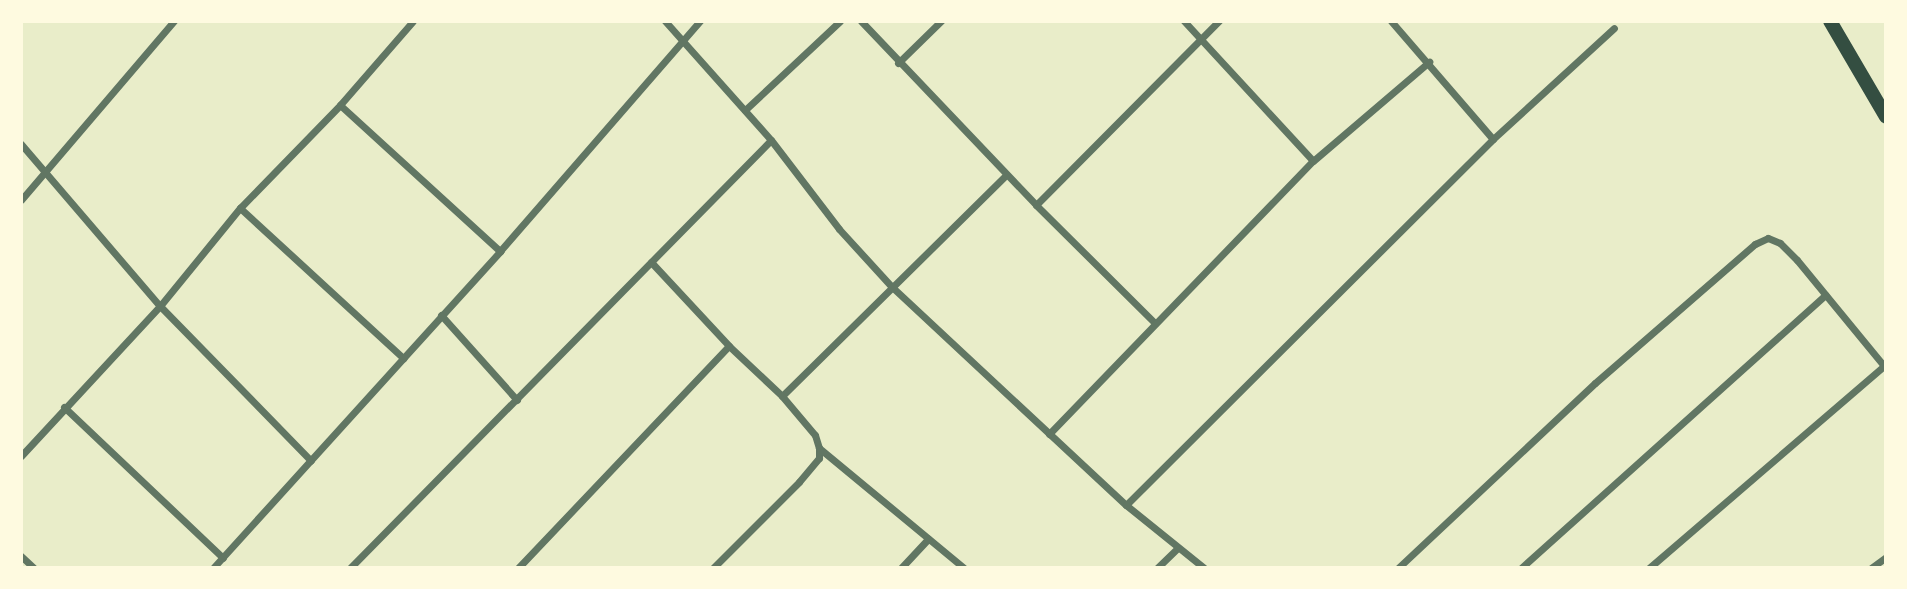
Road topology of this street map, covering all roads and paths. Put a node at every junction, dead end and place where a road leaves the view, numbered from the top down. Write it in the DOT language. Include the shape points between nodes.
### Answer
graph roads {
  1 [pos="174,21"];
  2 [pos="413,21"];
  3 [pos="665,21"];
  4 [pos="700,21"];
  5 [pos="840,21"];
  6 [pos="861,21"];
  7 [pos="941,21"];
  8 [pos="1184,21"];
  9 [pos="1219,21"];
  10 [pos="1391,21"];
  11 [pos="1830,21"];
  12 [pos="1614,29"];
  13 [pos="682,38"];
  14 [pos="1200,39"];
  15 [pos="1429,62"];
  16 [pos="898,63"];
  17 [pos="340,105"];
  18 [pos="745,110"];
  19 [pos="1886,117"];
  20 [pos="1493,139"];
  21 [pos="771,140"];
  22 [pos="21,144"];
  23 [pos="1313,161"];
  24 [pos="46,172"];
  25 [pos="1006,175"];
  26 [pos="21,200"];
  27 [pos="1036,205"];
  28 [pos="240,208"];
  29 [pos="500,251"];
  30 [pos="651,261"];
  31 [pos="891,286"];
  32 [pos="1825,295"];
  33 [pos="160,306"];
  34 [pos="441,315"];
  35 [pos="1155,323"];
  36 [pos="729,346"];
  37 [pos="403,358"];
  38 [pos="1885,365"];
  39 [pos="782,397"];
  40 [pos="517,400"];
  41 [pos="64,407"];
  42 [pos="1049,435"];
  43 [pos="819,448"];
  44 [pos="21,456"];
  45 [pos="311,461"];
  46 [pos="1126,505"];
  47 [pos="928,538"];
  48 [pos="1177,549"];
  49 [pos="21,555"];
  50 [pos="1886,557"];
  51 [pos="223,558"];
  52 [pos="1658,565"];
  53 [pos="34,568"];
  54 [pos="213,568"];
  55 [pos="350,568"];
  56 [pos="518,568"];
  57 [pos="713,568"];
  58 [pos="901,568"];
  59 [pos="964,568"];
  60 [pos="1157,568"];
  61 [pos="1204,568"];
  62 [pos="1398,568"];
  63 [pos="1521,568"];
  64 [pos="1649,568"];
  65 [pos="1871,568"];
  1 -- 24 [label="street"];
  2 -- 17 [label="street"];
  3 -- 13 [label="street"];
  4 -- 13 [label="street"];
  5 -- 18 [label="street"];
  6 -- 16 [label="street"];
  7 -- 16 [label="street"];
  8 -- 14 [label="street"];
  9 -- 14 [label="street"];
  10 -- 15 [label="street"];
  11 -- 19 [label="main road"];
  12 -- 20 [label="street"];
  13 -- 18 [label="street"];
  13 -- 29 [label="street"];
  14 -- 23 [label="street"];
  14 -- 27 [label="street"];
  15 -- 20 [label="street"];
  15 -- 23 [label="street"];
  16 -- 25 [label="street"];
  17 -- 28 [label="street"];
  17 -- 29 [label="street"];
  18 -- 21 [label="street"];
  20 -- 46 [label="street"];
  21 -- 30 [label="street"];
  21 -- 31 [label="street" via="839,229"];
  22 -- 24 [label="street"];
  23 -- 35 [label="street"];
  24 -- 26 [label="street"];
  24 -- 33 [label="street"];
  25 -- 27 [label="street"];
  25 -- 31 [label="street"];
  27 -- 35 [label="street"];
  28 -- 33 [label="street"];
  28 -- 37 [label="street"];
  29 -- 34 [label="street"];
  30 -- 36 [label="street"];
  30 -- 40 [label="street"];
  31 -- 39 [label="street"];
  31 -- 42 [label="street"];
  32 -- 38 [label="street"];
  32 -- 62 [label="street" via="1780,243 1768,238 1755,244 1548,426"];
  32 -- 63 [label="street"];
  33 -- 41 [label="street"];
  33 -- 45 [label="street"];
  34 -- 37 [label="street"];
  34 -- 40 [label="street"];
  35 -- 42 [label="street"];
  36 -- 39 [label="street"];
  36 -- 56 [label="street"];
  37 -- 45 [label="street"];
  38 -- 52 [label="street"];
  39 -- 43 [label="street" via="814,435"];
  40 -- 55 [label="street"];
  41 -- 44 [label="street"];
  41 -- 51 [label="street"];
  42 -- 46 [label="street"];
  43 -- 47 [label="street"];
  43 -- 57 [label="street" via="819,458 799,482"];
  45 -- 51 [label="street"];
  46 -- 48 [label="street"];
  47 -- 58 [label="street"];
  47 -- 59 [label="street"];
  48 -- 60 [label="street"];
  48 -- 61 [label="street"];
  49 -- 53 [label="street"];
  50 -- 65 [label="street"];
  51 -- 54 [label="street"];
  52 -- 64 [label="street"];
}
